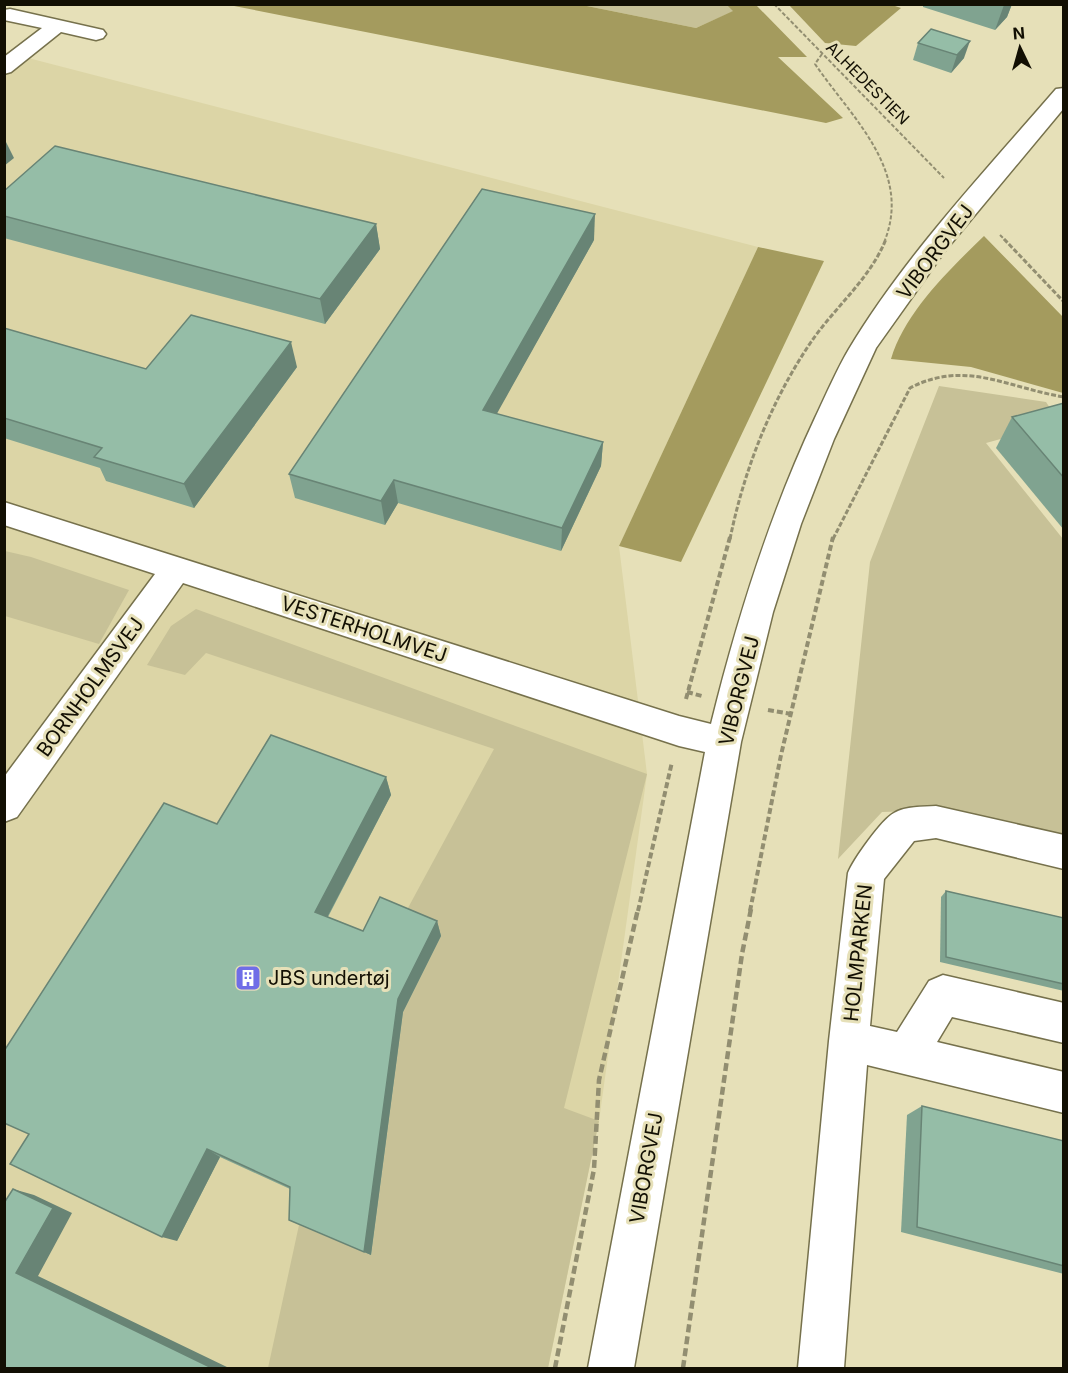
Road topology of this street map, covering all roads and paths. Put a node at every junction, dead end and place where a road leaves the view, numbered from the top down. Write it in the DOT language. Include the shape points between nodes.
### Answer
graph roads {
  1 [pos="774,4"];
  2 [pos="10,15"];
  3 [pos="58,25"];
  4 [pos="96,33"];
  5 [pos="4,68"];
  6 [pos="1064,94"];
  7 [pos="944,178"];
  8 [pos="1000,235"];
  9 [pos="1064,302"];
  10 [pos="1064,398"];
  11 [pos="4,513"];
  12 [pos="176,569"];
  13 [pos="724,742"];
  14 [pos="4,806"];
  15 [pos="1064,852"];
  16 [pos="1064,1023"];
  17 [pos="849,1041"];
  18 [pos="906,1055"];
  19 [pos="1064,1093"];
  20 [pos="611,1368"];
  21 [pos="683,1368"];
  22 [pos="821,1368"];
  1 -- 7 [label="path, ALHEDESTIEN"];
  2 -- 3 [label="street"];
  3 -- 4 [label="street"];
  3 -- 5 [label="street"];
  6 -- 13 [label="street, VIBORGVEJ" via="993,176 865,344 817,443 773,565"];
  8 -- 9 [label="path"];
  10 -- 21 [label="path" via="972,375 945,374 923,379 910,388 834,535 781,755 742,954"];
  11 -- 12 [label="street, VESTERHOLMVEJ"];
  12 -- 13 [label="street, VESTERHOLMVEJ" via="679,731"];
  12 -- 14 [label="street, BORNHOLMSVEJ"];
  13 -- 20 [label="street, VIBORGVEJ"];
  15 -- 17 [label="street, HOLMPARKEN" via="936,822 904,825 867,873"];
  16 -- 18 [label="street" via="943,994"];
  17 -- 18 [label="street, HOLMPARKEN"];
  17 -- 22 [label="street, HOLMPARKEN"];
  18 -- 19 [label="street, HOLMPARKEN"];
}
